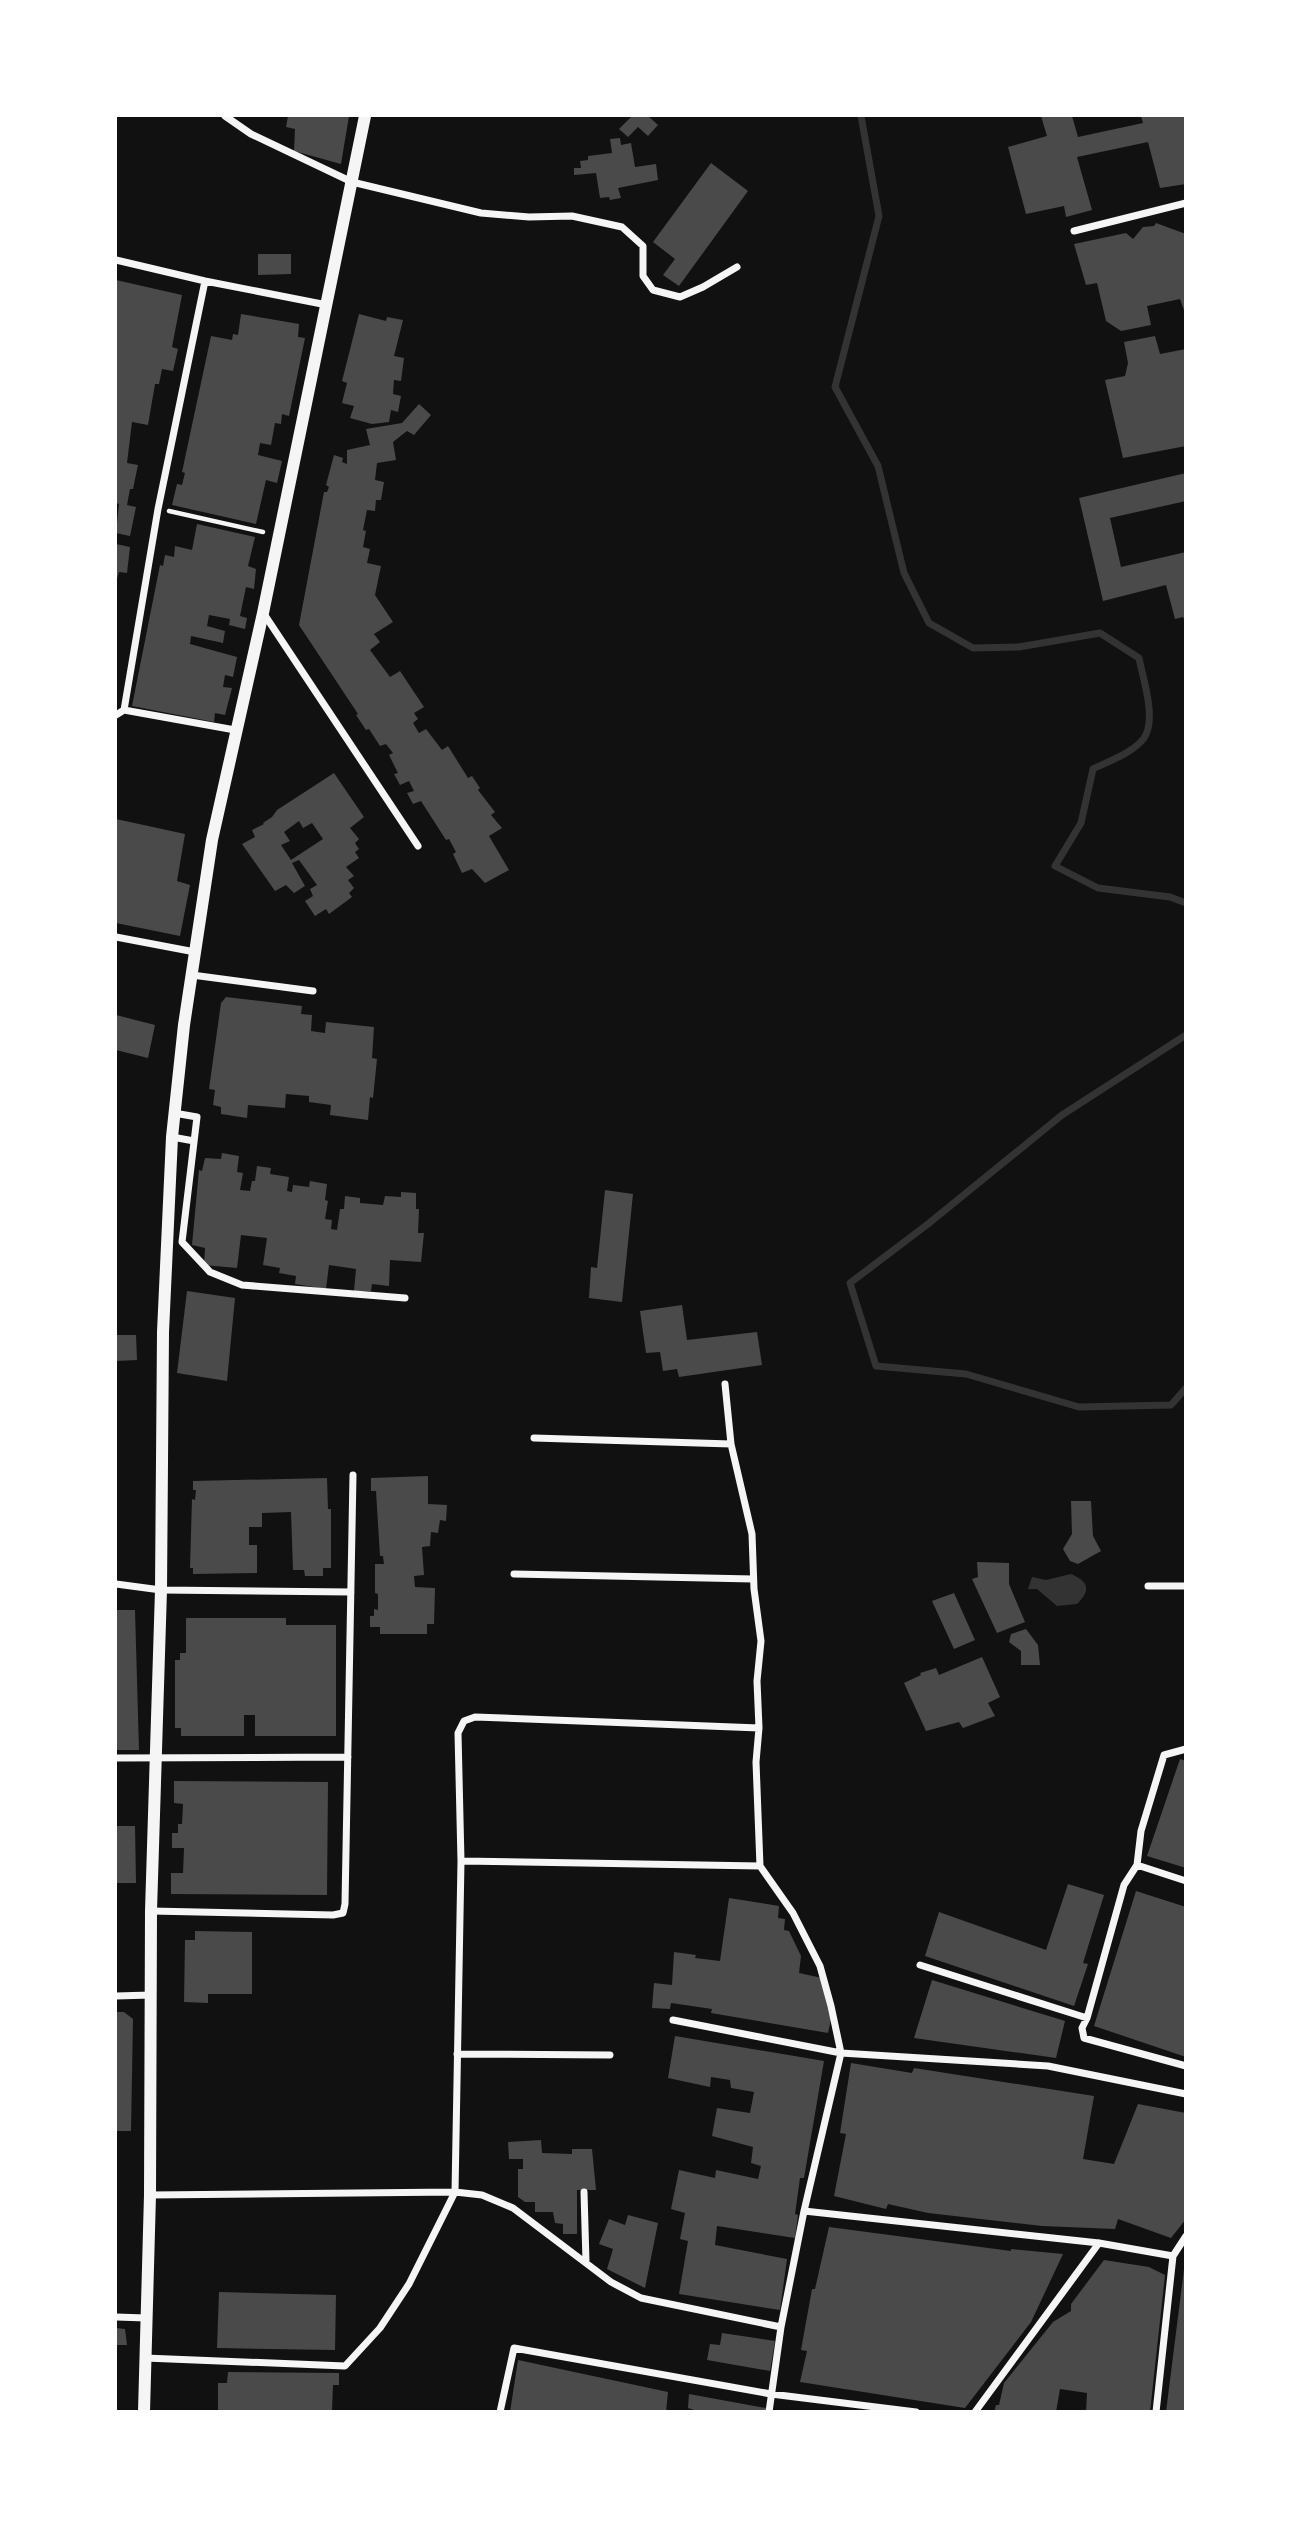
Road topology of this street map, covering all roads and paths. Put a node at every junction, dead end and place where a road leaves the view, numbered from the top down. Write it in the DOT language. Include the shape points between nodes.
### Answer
graph roads {
  1 [pos="225,116"];
  2 [pos="365,116"];
  3 [pos="352,181"];
  4 [pos="1185,203"];
  5 [pos="1074,231"];
  6 [pos="116,260"];
  7 [pos="737,267"];
  8 [pos="205,282"];
  9 [pos="328,305"];
  10 [pos="158,509"];
  11 [pos="279,536"];
  12 [pos="263,613"];
  13 [pos="124,710"];
  14 [pos="116,715"];
  15 [pos="235,730"];
  16 [pos="418,846"];
  17 [pos="116,937"];
  18 [pos="195,952"];
  19 [pos="192,975"];
  20 [pos="313,991"];
  21 [pos="174,1113"];
  22 [pos="172,1137"];
  23 [pos="194,1141"];
  24 [pos="405,1298"];
  25 [pos="724,1384"];
  26 [pos="534,1438"];
  27 [pos="731,1444"];
  28 [pos="353,1475"];
  29 [pos="514,1574"];
  30 [pos="753,1578"];
  31 [pos="116,1584"];
  32 [pos="1148,1586"];
  33 [pos="1185,1586"];
  34 [pos="160,1590"];
  35 [pos="351,1592"];
  36 [pos="759,1728"];
  37 [pos="1185,1749"];
  38 [pos="348,1757"];
  39 [pos="116,1758"];
  40 [pos="156,1759"];
  41 [pos="461,1861"];
  42 [pos="1137,1865"];
  43 [pos="760,1866"];
  44 [pos="1185,1881"];
  45 [pos="151,1911"];
  46 [pos="920,1965"];
  47 [pos="151,1995"];
  48 [pos="116,1996"];
  49 [pos="1087,2018"];
  50 [pos="673,2020"];
  51 [pos="841,2053"];
  52 [pos="457,2054"];
  53 [pos="610,2055"];
  54 [pos="1185,2066"];
  55 [pos="1185,2094"];
  56 [pos="454,2192"];
  57 [pos="584,2192"];
  58 [pos="150,2195"];
  59 [pos="804,2211"];
  60 [pos="1185,2236"];
  61 [pos="1099,2243"];
  62 [pos="1173,2256"];
  63 [pos="586,2262"];
  64 [pos="116,2317"];
  65 [pos="146,2318"];
  66 [pos="781,2327"];
  67 [pos="144,2358"];
  68 [pos="771,2395"];
  69 [pos="144,2412"];
  70 [pos="500,2412"];
  71 [pos="769,2412"];
  72 [pos="916,2412"];
  73 [pos="975,2412"];
  74 [pos="1156,2412"];
  1 -- 3 [label="street" via="251,134"];
  2 -- 3 [label="street"];
  3 -- 7 [label="street" via="481,213 572,216 622,227 643,246 643,276 653,290 680,296"];
  3 -- 9 [label="street"];
  4 -- 5 [label="street"];
  6 -- 8 [label="street"];
  8 -- 9 [label="street"];
  8 -- 10 [label="street"];
  9 -- 11 [label="street"];
  10 -- 11 [label="path"];
  10 -- 13 [label="street"];
  11 -- 12 [label="street"];
  12 -- 15 [label="street"];
  12 -- 16 [label="street"];
  13 -- 14 [label="street"];
  13 -- 15 [label="street"];
  15 -- 18 [label="street"];
  17 -- 18 [label="street"];
  18 -- 19 [label="street"];
  19 -- 20 [label="street"];
  19 -- 21 [label="street"];
  21 -- 22 [label="street"];
  21 -- 23 [label="street" via="197,1117"];
  22 -- 23 [label="street"];
  22 -- 34 [label="street" via="163,1332"];
  23 -- 24 [label="street" via="182,1242 211,1272 242,1284"];
  25 -- 27 [label="street"];
  26 -- 27 [label="street"];
  27 -- 30 [label="street" via="751,1534"];
  28 -- 35 [label="street"];
  29 -- 30 [label="street"];
  30 -- 36 [label="street" via="761,1641"];
  31 -- 34 [label="street"];
  32 -- 33 [label="street"];
  34 -- 35 [label="street"];
  34 -- 40 [label="street"];
  35 -- 38 [label="street"];
  36 -- 41 [label="street" via="475,1717 464,1721 458,1733"];
  36 -- 43 [label="street"];
  37 -- 42 [label="street" via="1164,1755 1141,1831"];
  38 -- 40 [label="street"];
  38 -- 45 [label="street" via="342,1913"];
  39 -- 40 [label="street"];
  40 -- 45 [label="street"];
  41 -- 43 [label="street"];
  41 -- 52 [label="street"];
  42 -- 44 [label="street"];
  42 -- 49 [label="street" via="1124,1885"];
  43 -- 51 [label="street" via="793,1913 820,1966"];
  45 -- 47 [label="street"];
  46 -- 49 [label="street"];
  47 -- 48 [label="street"];
  47 -- 58 [label="street"];
  49 -- 54 [label="street" via="1084,2038"];
  50 -- 51 [label="street"];
  51 -- 55 [label="street" via="1048,2066"];
  51 -- 59 [label="street"];
  52 -- 53 [label="street"];
  52 -- 56 [label="street"];
  56 -- 58 [label="street"];
  56 -- 63 [label="street" via="482,2195 513,2208"];
  56 -- 67 [label="street" via="409,2284 380,2328 345,2365"];
  57 -- 63 [label="street"];
  58 -- 65 [label="street"];
  59 -- 61 [label="street"];
  59 -- 66 [label="street"];
  60 -- 62 [label="street"];
  61 -- 62 [label="street"];
  61 -- 73 [label="street"];
  62 -- 74 [label="street"];
  63 -- 66 [label="street" via="641,2298"];
  64 -- 65 [label="street"];
  65 -- 67 [label="street"];
  66 -- 68 [label="street"];
  67 -- 69 [label="street"];
  68 -- 70 [label="street" via="514,2348"];
  68 -- 71 [label="street"];
  68 -- 72 [label="street"];
}
